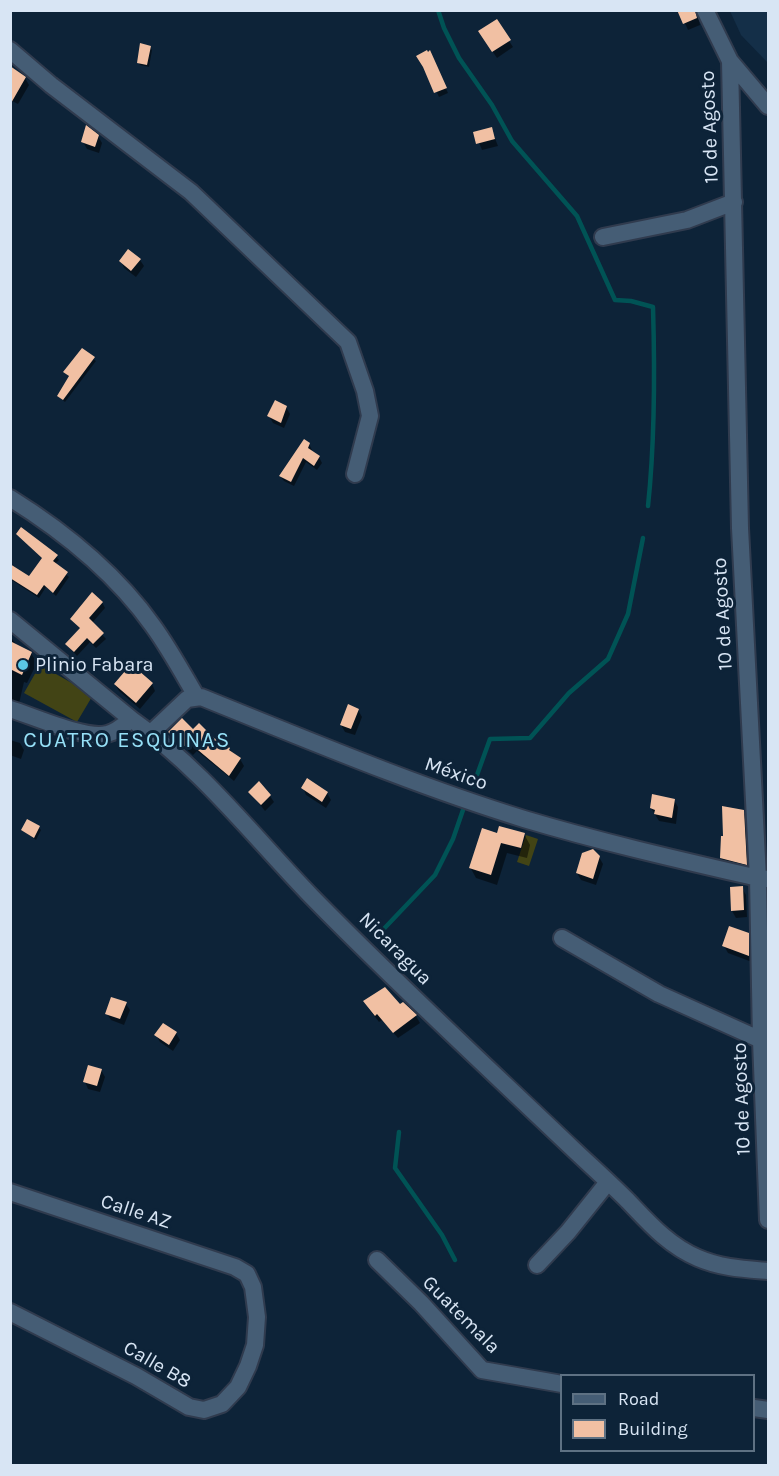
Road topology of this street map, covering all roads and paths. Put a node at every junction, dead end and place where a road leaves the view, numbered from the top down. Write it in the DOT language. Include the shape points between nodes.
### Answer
graph roads {
  1 [pos="705,10"];
  2 [pos="10,50"];
  3 [pos="730,62"];
  4 [pos="768,106"];
  5 [pos="734,202"];
  6 [pos="603,237"];
  7 [pos="355,474"];
  8 [pos="10,498"];
  9 [pos="10,620"];
  10 [pos="196,696"];
  11 [pos="10,709"];
  12 [pos="131,719"];
  13 [pos="151,733"];
  14 [pos="763,879"];
  15 [pos="562,938"];
  16 [pos="761,1040"];
  17 [pos="608,1182"];
  18 [pos="10,1192"];
  19 [pos="768,1220"];
  20 [pos="377,1260"];
  21 [pos="537,1265"];
  22 [pos="768,1271"];
  23 [pos="247,1274"];
  24 [pos="10,1312"];
  25 [pos="560,1384"];
  1 -- 3 [label="street, 10 de Agosto"];
  2 -- 7 [label="street" via="191,192 348,342 370,416"];
  3 -- 4 [label="street"];
  3 -- 5 [label="street, 10 de Agosto"];
  5 -- 6 [label="street" via="687,220"];
  5 -- 14 [label="street, 10 de Agosto" via="740,528"];
  8 -- 10 [label="street" via="87,554 133,601"];
  9 -- 12 [label="street, Nicaragua"];
  10 -- 13 [label="street" via="187,699"];
  10 -- 14 [label="street, México" via="462,799 536,822"];
  11 -- 12 [label="street" via="64,727 105,735"];
  12 -- 13 [label="street, Nicaragua"];
  13 -- 17 [label="street, Nicaragua" via="241,819 310,895"];
  14 -- 16 [label="street, 10 de Agosto"];
  15 -- 16 [label="street" via="658,994"];
  16 -- 19 [label="street, 10 de Agosto"];
  17 -- 21 [label="street"];
  17 -- 22 [label="street, Nicaragua" via="666,1240 697,1258 726,1267"];
  18 -- 23 [label="street, Calle AZ"];
  20 -- 25 [label="street, Guatemala" via="482,1370"];
  23 -- 24 [label="street, Calle B8" via="254,1287 255,1345 238,1388 222,1404 204,1410 189,1407"];
}
